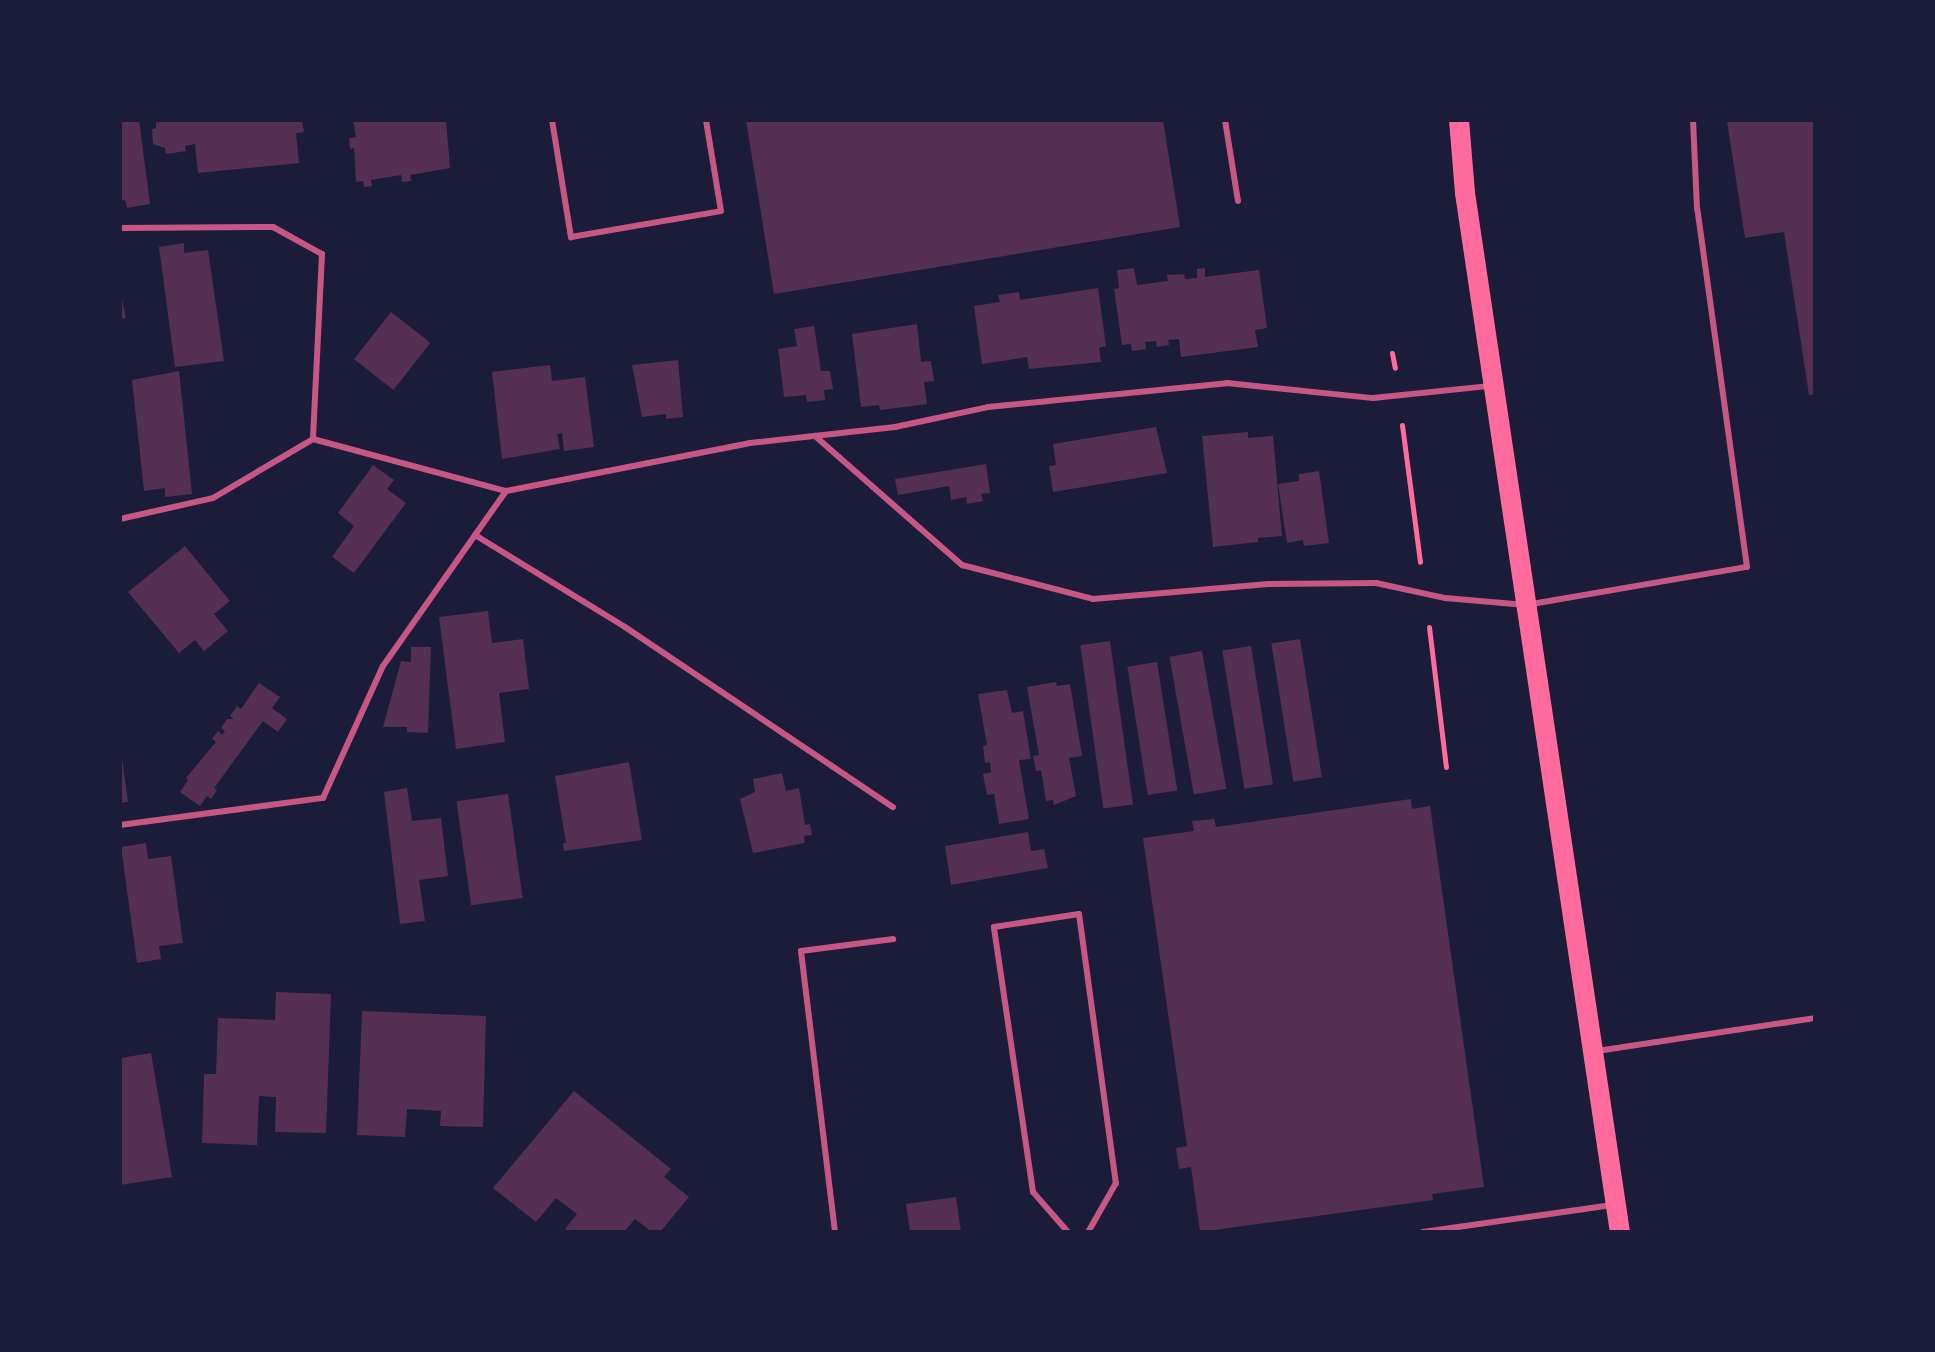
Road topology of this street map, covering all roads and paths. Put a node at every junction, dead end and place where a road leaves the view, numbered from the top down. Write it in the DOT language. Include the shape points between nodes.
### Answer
graph roads {
  1 [pos="552,120"];
  2 [pos="706,120"];
  3 [pos="1225,120"];
  4 [pos="1459,120"];
  5 [pos="1693,120"];
  6 [pos="1238,201"];
  7 [pos="120,228"];
  8 [pos="1494,386"];
  9 [pos="815,436"];
  10 [pos="313,439"];
  11 [pos="506,491"];
  12 [pos="120,519"];
  13 [pos="475,535"];
  14 [pos="1526,605"];
  15 [pos="893,807"];
  16 [pos="120,825"];
  17 [pos="893,939"];
  18 [pos="1815,1018"];
  19 [pos="1593,1051"];
  20 [pos="1616,1205"];
  21 [pos="835,1232"];
  22 [pos="1068,1232"];
  23 [pos="1088,1232"];
  24 [pos="1423,1232"];
  25 [pos="1620,1232"];
  1 -- 2 [label="lane" via="571,237 721,211"];
  3 -- 6 [label="lane"];
  4 -- 8 [label="main road"];
  5 -- 14 [label="lane" via="1697,208 1747,567"];
  7 -- 10 [label="lane" via="273,227 322,254"];
  8 -- 9 [label="lane" via="1373,398 1227,383 988,407 895,427"];
  8 -- 14 [label="main road"];
  9 -- 11 [label="lane" via="750,443"];
  9 -- 14 [label="lane" via="962,565 1093,599 1268,584 1376,583 1445,598"];
  10 -- 11 [label="lane"];
  10 -- 12 [label="lane" via="213,498"];
  11 -- 13 [label="lane"];
  13 -- 15 [label="lane" via="625,627"];
  13 -- 16 [label="lane" via="383,666 323,798"];
  14 -- 19 [label="main road"];
  17 -- 21 [label="lane" via="801,951"];
  18 -- 19 [label="lane"];
  19 -- 20 [label="main road"];
  20 -- 24 [label="lane"];
  20 -- 25 [label="main road"];
  22 -- 23 [label="lane" via="1033,1192 994,927 1079,914 1116,1183"];
}
